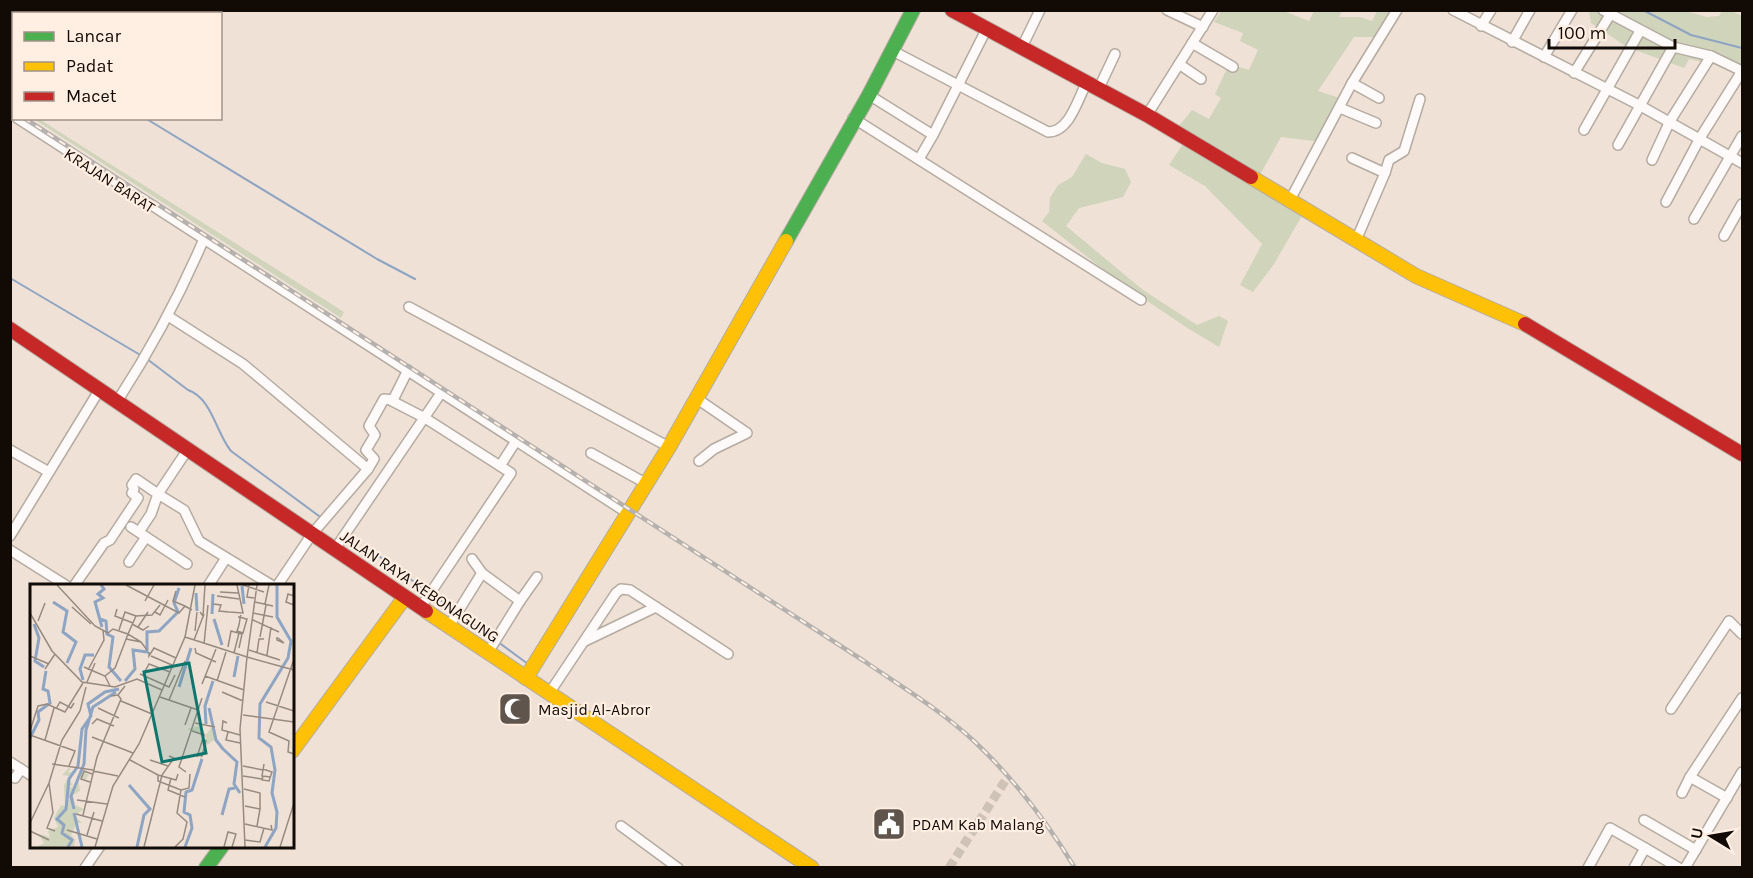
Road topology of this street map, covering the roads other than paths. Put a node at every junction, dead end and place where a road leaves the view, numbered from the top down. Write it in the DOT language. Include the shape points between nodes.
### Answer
graph roads {
  1 [pos="913,10"];
  2 [pos="952,10"];
  3 [pos="1040,10"];
  4 [pos="1167,10"];
  5 [pos="1213,10"];
  6 [pos="1397,10"];
  7 [pos="1453,10"];
  8 [pos="1491,10"];
  9 [pos="1530,10"];
  10 [pos="1572,10"];
  11 [pos="1606,13"];
  12 [pos="1481,26"];
  13 [pos="1203,27"];
  14 [pos="987,28"];
  15 [pos="1640,31"];
  16 [pos="1512,42"];
  17 [pos="1192,43"];
  18 [pos="1022,47"];
  19 [pos="1673,47"];
  20 [pos="891,50"];
  21 [pos="1115,54"];
  22 [pos="1711,56"];
  23 [pos="1544,57"];
  24 [pos="1179,64"];
  25 [pos="1233,67"];
  26 [pos="1742,71"];
  27 [pos="1574,73"];
  28 [pos="1201,79"];
  29 [pos="1352,83"];
  30 [pos="958,84"];
  31 [pos="1093,85"];
  32 [pos="1606,89"];
  33 [pos="869,95"];
  34 [pos="1379,98"];
  35 [pos="1420,99"];
  36 [pos="1639,105"];
  37 [pos="1340,108"];
  38 [pos="1148,115"];
  39 [pos="854,118"];
  40 [pos="20,120"];
  41 [pos="1670,121"];
  42 [pos="1376,123"];
  43 [pos="1584,130"];
  44 [pos="933,135"];
  45 [pos="1743,136"];
  46 [pos="1700,138"];
  47 [pos="1618,145"];
  48 [pos="1730,156"];
  49 [pos="1352,158"];
  50 [pos="919,159"];
  51 [pos="1652,160"];
  52 [pos="1743,163"];
  53 [pos="1385,173"];
  54 [pos="1290,200"];
  55 [pos="1666,202"];
  56 [pos="1743,204"];
  57 [pos="1694,219"];
  58 [pos="1724,236"];
  59 [pos="1357,238"];
  60 [pos="203,241"];
  61 [pos="1141,300"];
  62 [pos="409,307"];
  63 [pos="168,316"];
  64 [pos="10,328"];
  65 [pos="408,370"];
  66 [pos="100,389"];
  67 [pos="441,393"];
  68 [pos="696,398"];
  69 [pos="118,400"];
  70 [pos="392,401"];
  71 [pos="424,418"];
  72 [pos="516,441"];
  73 [pos="669,447"];
  74 [pos="188,449"];
  75 [pos="10,450"];
  76 [pos="591,453"];
  77 [pos="1743,454"];
  78 [pos="699,462"];
  79 [pos="500,466"];
  80 [pos="368,468"];
  81 [pos="49,472"];
  82 [pos="647,484"];
  83 [pos="158,495"];
  84 [pos="629,514"];
  85 [pos="138,532"];
  86 [pos="312,534"];
  87 [pos="10,536"];
  88 [pos="335,549"];
  89 [pos="10,550"];
  90 [pos="226,558"];
  91 [pos="472,559"];
  92 [pos="129,562"];
  93 [pos="187,564"];
  94 [pos="482,573"];
  95 [pos="537,577"];
  96 [pos="66,584"];
  97 [pos="75,584"];
  98 [pos="209,584"];
  99 [pos="271,584"];
  100 [pos="278,584"];
  101 [pos="405,597"];
  102 [pos="428,597"];
  103 [pos="520,601"];
  104 [pos="656,607"];
  105 [pos="452,621"];
  106 [pos="1743,634"];
  107 [pos="583,642"];
  108 [pos="491,646"];
  109 [pos="728,654"];
  110 [pos="526,678"];
  111 [pos="550,692"];
  112 [pos="1743,699"];
  113 [pos="1671,709"];
  114 [pos="294,748"];
  115 [pos="10,762"];
  116 [pos="21,769"];
  117 [pos="1743,772"];
  118 [pos="30,775"];
  119 [pos="1690,777"];
  120 [pos="15,778"];
  121 [pos="1682,793"];
  122 [pos="1727,798"];
  123 [pos="1644,820"];
  124 [pos="621,826"];
  125 [pos="99,848"];
  126 [pos="220,848"];
  127 [pos="1645,848"];
  128 [pos="1696,850"];
  129 [pos="85,867"];
  130 [pos="206,867"];
  131 [pos="678,867"];
  132 [pos="812,867"];
  133 [pos="1588,867"];
  134 [pos="1634,867"];
  135 [pos="1679,867"];
  136 [pos="1685,867"];
  1 -- 20 [label="main road"];
  2 -- 14 [label="main road"];
  3 -- 18 [label="street"];
  4 -- 13 [label="street"];
  5 -- 13 [label="street"];
  6 -- 29 [label="street"];
  7 -- 12 [label="street"];
  8 -- 12 [label="street"];
  9 -- 16 [label="street"];
  10 -- 23 [label="street"];
  11 -- 15 [label="street"];
  11 -- 27 [label="street"];
  12 -- 16 [label="street"];
  13 -- 17 [label="street"];
  14 -- 18 [label="main road"];
  14 -- 30 [label="street"];
  15 -- 19 [label="street"];
  15 -- 32 [label="street"];
  16 -- 23 [label="street"];
  17 -- 24 [label="street"];
  17 -- 25 [label="street"];
  18 -- 31 [label="main road"];
  19 -- 22 [label="street"];
  19 -- 36 [label="street"];
  20 -- 30 [label="street"];
  20 -- 33 [label="main road"];
  21 -- 31 [label="street"];
  22 -- 26 [label="street"];
  22 -- 41 [label="street"];
  23 -- 27 [label="street"];
  24 -- 28 [label="street"];
  24 -- 38 [label="street"];
  26 -- 46 [label="street"];
  27 -- 32 [label="street"];
  29 -- 34 [label="street"];
  29 -- 37 [label="street"];
  30 -- 31 [label="street" via="1051,133 1064,126"];
  30 -- 44 [label="street"];
  31 -- 38 [label="main road"];
  32 -- 36 [label="street"];
  32 -- 43 [label="street"];
  33 -- 39 [label="main road"];
  33 -- 44 [label="street"];
  35 -- 53 [label="street" via="1404,151 1389,160"];
  36 -- 41 [label="street"];
  36 -- 47 [label="street"];
  37 -- 42 [label="street"];
  37 -- 54 [label="street"];
  38 -- 54 [label="main road"];
  39 -- 50 [label="street"];
  39 -- 68 [label="main road"];
  40 -- 60 [label="street, KRAJAN BARAT"];
  41 -- 46 [label="street"];
  41 -- 51 [label="street"];
  44 -- 50 [label="street"];
  45 -- 48 [label="street"];
  46 -- 48 [label="street"];
  46 -- 55 [label="street"];
  48 -- 52 [label="street"];
  48 -- 57 [label="street"];
  49 -- 53 [label="street"];
  50 -- 61 [label="street"];
  53 -- 59 [label="street"];
  54 -- 59 [label="main road"];
  56 -- 58 [label="street"];
  59 -- 77 [label="main road" via="1416,276 1521,321"];
  60 -- 63 [label="street"];
  60 -- 65 [label="street, KRAJAN BARAT"];
  62 -- 73 [label="street"];
  63 -- 69 [label="street"];
  63 -- 80 [label="street" via="243,364"];
  64 -- 66 [label="main road, JALAN RAYA KEBONAGUNG"];
  65 -- 67 [label="street, KRAJAN BARAT"];
  65 -- 70 [label="street"];
  66 -- 69 [label="main road, JALAN RAYA KEBONAGUNG"];
  66 -- 81 [label="street"];
  67 -- 71 [label="street"];
  67 -- 72 [label="street, KRAJAN BARAT"];
  68 -- 73 [label="main road"];
  68 -- 78 [label="street" via="747,433 714,449"];
  69 -- 74 [label="main road, JALAN RAYA KEBONAGUNG"];
  70 -- 71 [label="street"];
  70 -- 80 [label="street" via="384,399 369,426 375,435 366,450 374,459"];
  71 -- 79 [label="street"];
  71 -- 88 [label="street"];
  72 -- 79 [label="street"];
  72 -- 84 [label="street, KRAJAN BARAT"];
  73 -- 82 [label="main road"];
  74 -- 83 [label="street"];
  74 -- 86 [label="main road, JALAN RAYA KEBONAGUNG"];
  75 -- 81 [label="street"];
  76 -- 82 [label="street"];
  79 -- 102 [label="street" via="511,473"];
  80 -- 86 [label="street"];
  81 -- 87 [label="street"];
  82 -- 84 [label="main road"];
  83 -- 85 [label="street"];
  83 -- 90 [label="street" via="183,508 199,541"];
  83 -- 97 [label="street" via="136,479 132,493 138,498"];
  84 -- 110 [label="main road"];
  85 -- 92 [label="street"];
  85 -- 93 [label="street"];
  86 -- 88 [label="main road, JALAN RAYA KEBONAGUNG"];
  86 -- 100 [label="street"];
  88 -- 101 [label="main road, JALAN RAYA KEBONAGUNG"];
  89 -- 96 [label="street"];
  90 -- 98 [label="street"];
  90 -- 99 [label="street"];
  91 -- 94 [label="street"];
  94 -- 103 [label="street"];
  94 -- 105 [label="street"];
  95 -- 103 [label="street"];
  101 -- 102 [label="main road, JALAN RAYA KEBONAGUNG"];
  101 -- 114 [label="main road"];
  102 -- 105 [label="main road, JALAN RAYA KEBONAGUNG"];
  103 -- 108 [label="street"];
  104 -- 107 [label="street"];
  104 -- 107 [label="street" via="630,590 621,589"];
  104 -- 109 [label="street"];
  105 -- 108 [label="main road, JALAN RAYA KEBONAGUNG"];
  106 -- 113 [label="street" via="1729,621"];
  107 -- 111 [label="street"];
  108 -- 110 [label="main road, JALAN RAYA KEBONAGUNG"];
  110 -- 111 [label="main road, JALAN RAYA KEBONAGUNG"];
  111 -- 132 [label="main road, JALAN RAYA KEBONAGUNG"];
  112 -- 119 [label="street"];
  115 -- 116 [label="street"];
  116 -- 118 [label="street"];
  116 -- 120 [label="street"];
  117 -- 122 [label="street"];
  119 -- 121 [label="street"];
  119 -- 122 [label="street"];
  122 -- 128 [label="street"];
  123 -- 128 [label="street"];
  124 -- 131 [label="street"];
  125 -- 129 [label="street"];
  126 -- 130 [label="main road"];
  127 -- 133 [label="street" via="1610,828"];
  127 -- 134 [label="street"];
  127 -- 135 [label="street"];
  128 -- 136 [label="street"];
}
